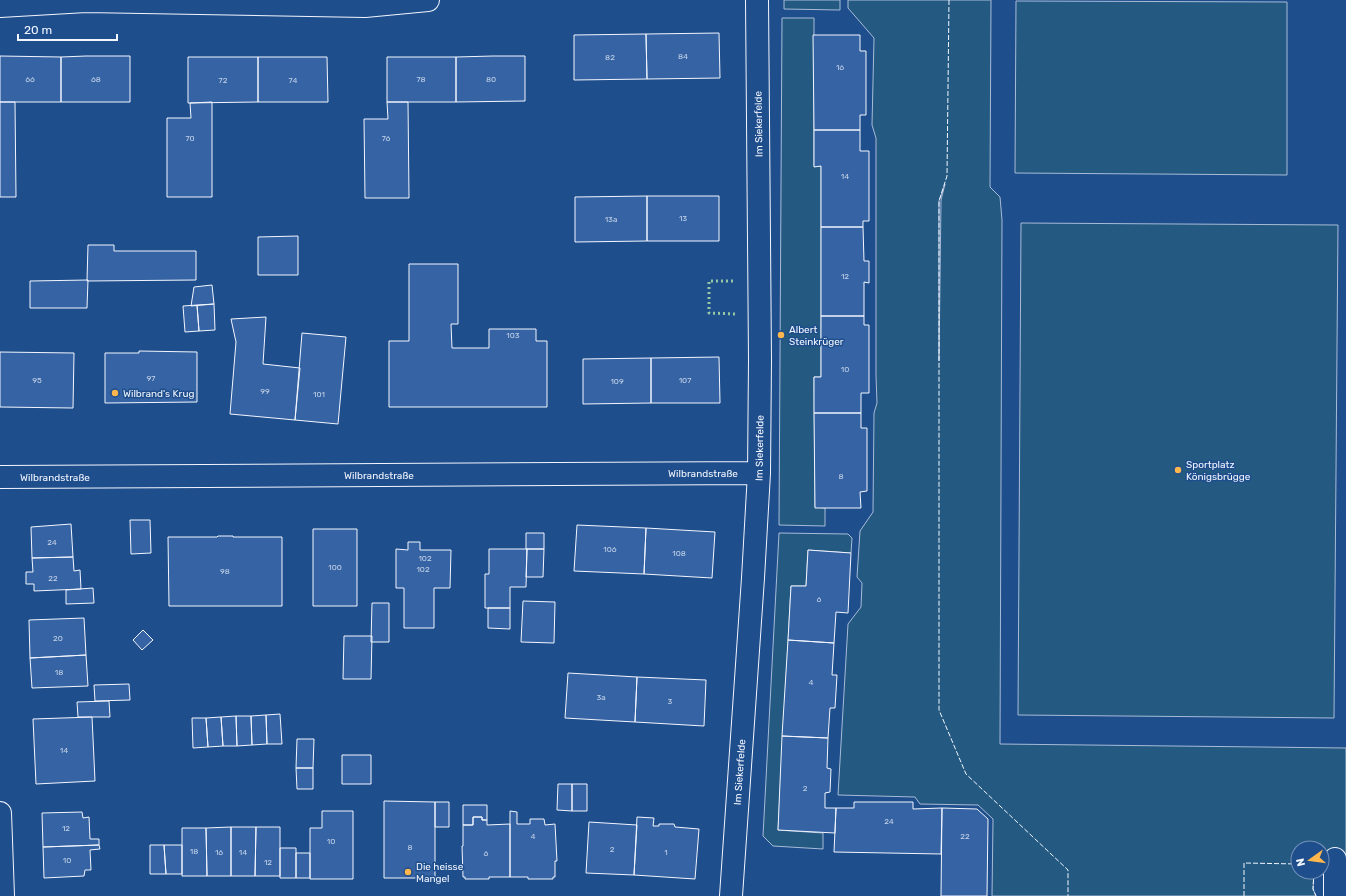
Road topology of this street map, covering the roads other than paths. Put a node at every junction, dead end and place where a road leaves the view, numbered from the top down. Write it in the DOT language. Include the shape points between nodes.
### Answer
graph roads {
  1 [pos="428,0"];
  2 [pos="757,0"];
  3 [pos="0,6"];
  4 [pos="759,473"];
  5 [pos="0,477"];
  6 [pos="0,813"];
  7 [pos="1335,859"];
  8 [pos="3,896"];
  9 [pos="731,896"];
  10 [pos="1335,896"];
  1 -- 3 [label="street" via="365,6 86,1"];
  2 -- 4 [label="street, Im Siekerfelde"];
  4 -- 5 [label="street, Wilbrandstraße"];
  4 -- 9 [label="street, Im Siekerfelde"];
  6 -- 8 [label="street"];
  7 -- 10 [label="street"];
}
